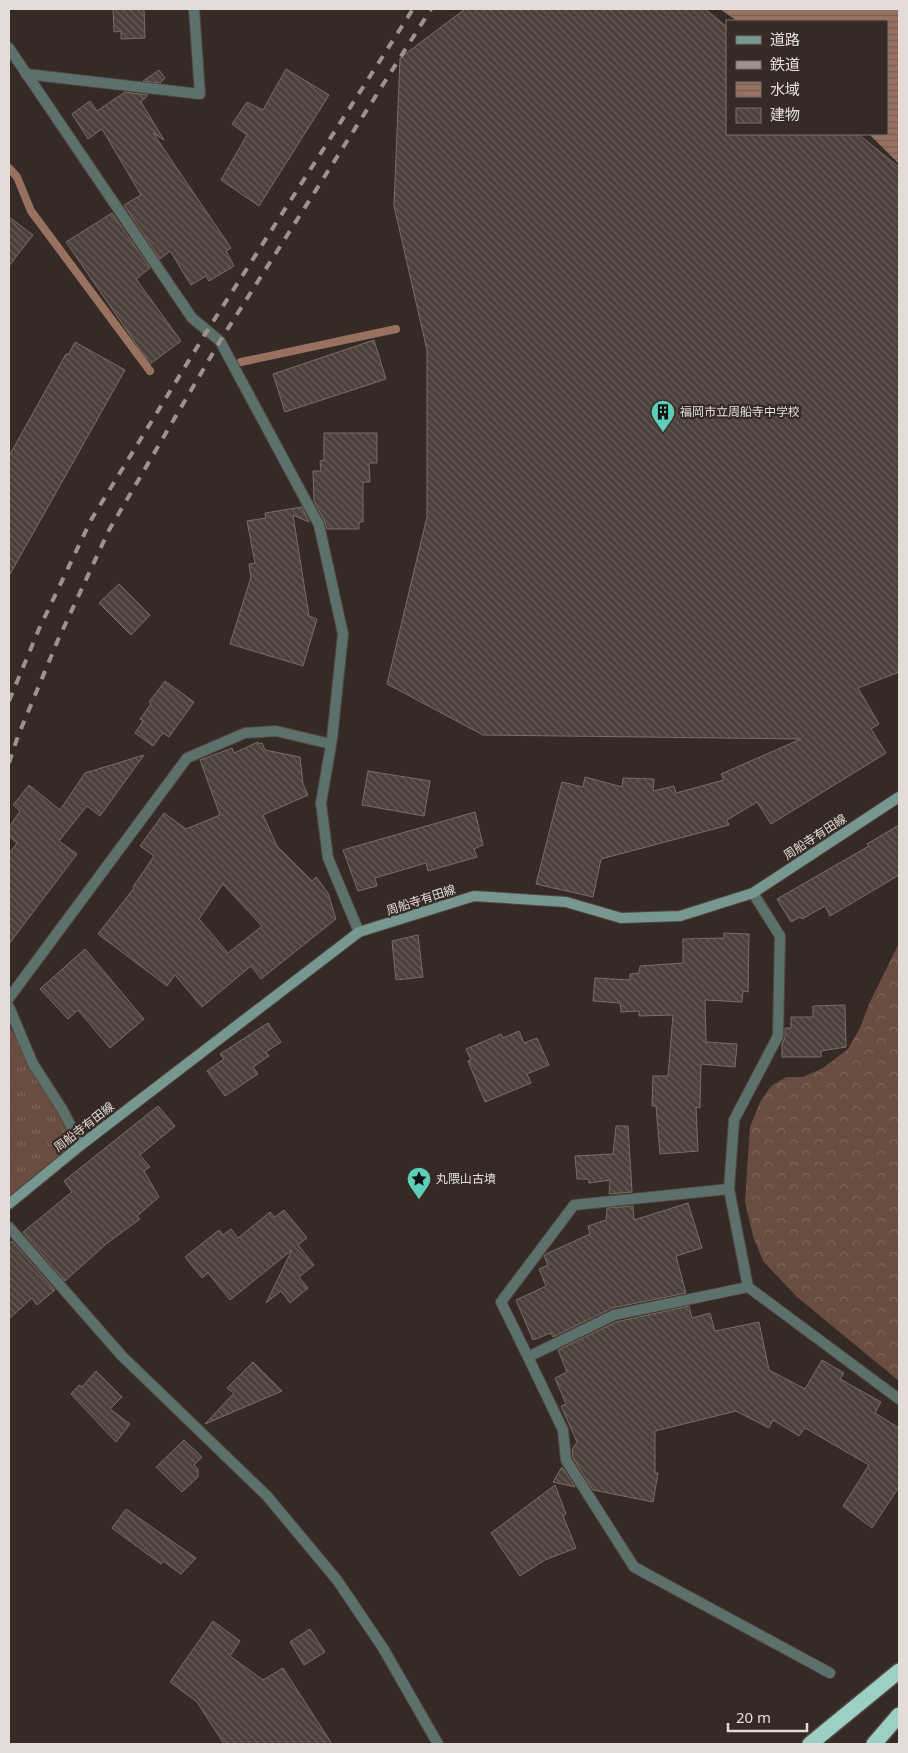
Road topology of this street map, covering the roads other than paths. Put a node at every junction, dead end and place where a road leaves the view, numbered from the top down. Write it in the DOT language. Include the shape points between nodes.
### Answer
graph roads {
  1 [pos="194,9"];
  2 [pos="9,48"];
  3 [pos="26,74"];
  4 [pos="331,744"];
  5 [pos="899,797"];
  6 [pos="753,893"];
  7 [pos="359,932"];
  8 [pos="9,998"];
  9 [pos="9,1007"];
  10 [pos="81,1145"];
  11 [pos="729,1189"];
  12 [pos="9,1204"];
  13 [pos="9,1227"];
  14 [pos="748,1288"];
  15 [pos="528,1357"];
  16 [pos="899,1399"];
  17 [pos="899,1671"];
  18 [pos="830,1673"];
  19 [pos="899,1715"];
  20 [pos="438,1744"];
  21 [pos="810,1744"];
  22 [pos="874,1744"];
  1 -- 3 [label="street" via="200,94"];
  2 -- 3 [label="street"];
  3 -- 4 [label="street" via="192,318 220,341 319,525 344,634"];
  4 -- 7 [label="street" via="321,803 328,858"];
  4 -- 8 [label="street" via="276,731 245,733 187,758"];
  5 -- 6 [label="main road, 周船寺有田線"];
  6 -- 7 [label="main road, 周船寺有田線" via="680,916 621,918 566,902 474,896"];
  6 -- 11 [label="street" via="780,936 778,1036 734,1120"];
  7 -- 10 [label="main road, 周船寺有田線"];
  9 -- 10 [label="street" via="33,1064"];
  10 -- 12 [label="main road, 周船寺有田線"];
  11 -- 14 [label="street"];
  11 -- 15 [label="street" via="574,1205 501,1302"];
  13 -- 20 [label="street" via="122,1356 267,1496 331,1572 383,1648"];
  14 -- 15 [label="street" via="614,1315"];
  14 -- 16 [label="street"];
  15 -- 18 [label="street" via="563,1430 566,1460 634,1567"];
  17 -- 21 [label="highway"];
  19 -- 22 [label="highway"];
}
